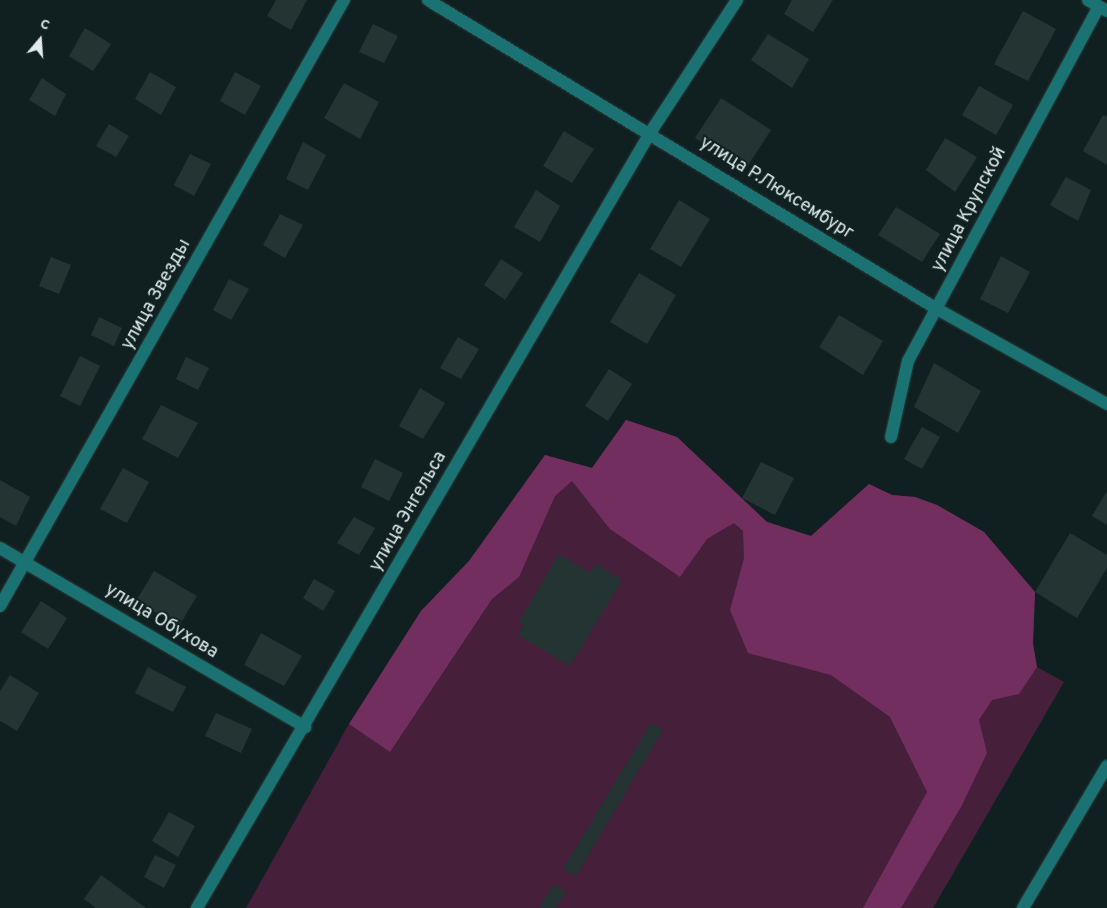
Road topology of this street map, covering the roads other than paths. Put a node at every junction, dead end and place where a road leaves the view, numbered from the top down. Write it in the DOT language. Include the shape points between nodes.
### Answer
graph roads {
  1 [pos="344,0"];
  2 [pos="428,0"];
  3 [pos="737,0"];
  4 [pos="1088,0"];
  5 [pos="1103,9"];
  6 [pos="650,133"];
  7 [pos="937,309"];
  8 [pos="1107,404"];
  9 [pos="892,437"];
  10 [pos="0,548"];
  11 [pos="26,562"];
  12 [pos="0,606"];
  13 [pos="305,727"];
  14 [pos="1107,766"];
  15 [pos="198,908"];
  16 [pos="1022,908"];
  1 -- 11 [label="street, улица Звезды"];
  2 -- 6 [label="street, улица Р.Люксембург"];
  3 -- 6 [label="street, улица Энгельса"];
  4 -- 5 [label="street"];
  5 -- 7 [label="street, улица Крупской"];
  6 -- 7 [label="street, улица Р.Люксембург"];
  6 -- 13 [label="street, улица Энгельса"];
  7 -- 8 [label="street, улица Р.Люксембург"];
  7 -- 9 [label="street, улица Крупской" via="908,361"];
  10 -- 11 [label="street, улица Обухова"];
  11 -- 12 [label="street, улица Звезды"];
  11 -- 13 [label="street, улица Обухова"];
  13 -- 15 [label="street, улица Энгельса"];
  14 -- 16 [label="street"];
}
